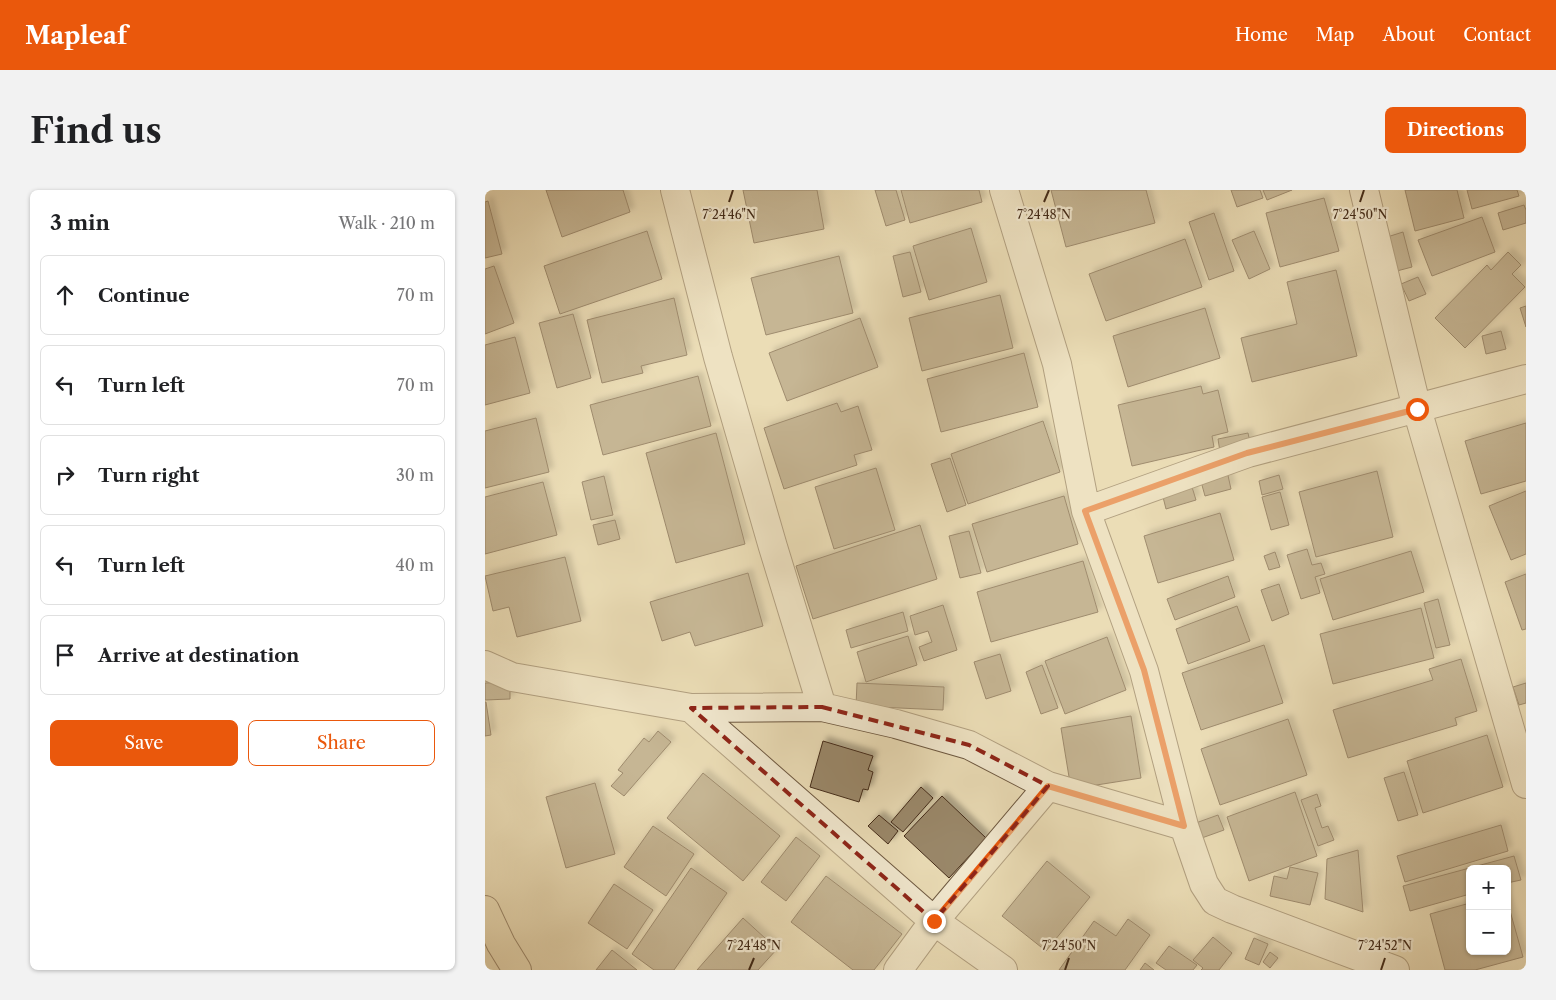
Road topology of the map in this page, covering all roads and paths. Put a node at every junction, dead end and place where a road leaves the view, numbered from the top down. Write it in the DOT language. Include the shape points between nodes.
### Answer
graph roads {
  1 [pos="675,190"];
  2 [pos="1004,190"];
  3 [pos="1363,190"];
  4 [pos="1526,379"];
  5 [pos="1417,409"];
  6 [pos="1085,511"];
  7 [pos="485,666"];
  8 [pos="822,707"];
  9 [pos="691,708"];
  10 [pos="1526,784"];
  11 [pos="1048,786"];
  12 [pos="1184,826"];
  13 [pos="485,910"];
  14 [pos="934,921"];
  15 [pos="517,970"];
  16 [pos="898,970"];
  17 [pos="1003,970"];
  18 [pos="1395,970"];
  1 -- 8 [label="street" via="718,357"];
  2 -- 6 [label="street" via="1057,364"];
  3 -- 5 [label="street"];
  4 -- 5 [label="street"];
  5 -- 6 [label="street" via="1247,453"];
  5 -- 10 [label="street"];
  6 -- 12 [label="street" via="1144,670"];
  7 -- 9 [label="street" via="512,677"];
  8 -- 9 [label="street"];
  8 -- 11 [label="street" via="969,745"];
  9 -- 14 [label="street"];
  11 -- 12 [label="street"];
  11 -- 14 [label="street"];
  12 -- 18 [label="street" via="1204,884 1215,901"];
  13 -- 15 [label="main road"];
  14 -- 16 [label="street"];
  14 -- 17 [label="street"];
}
